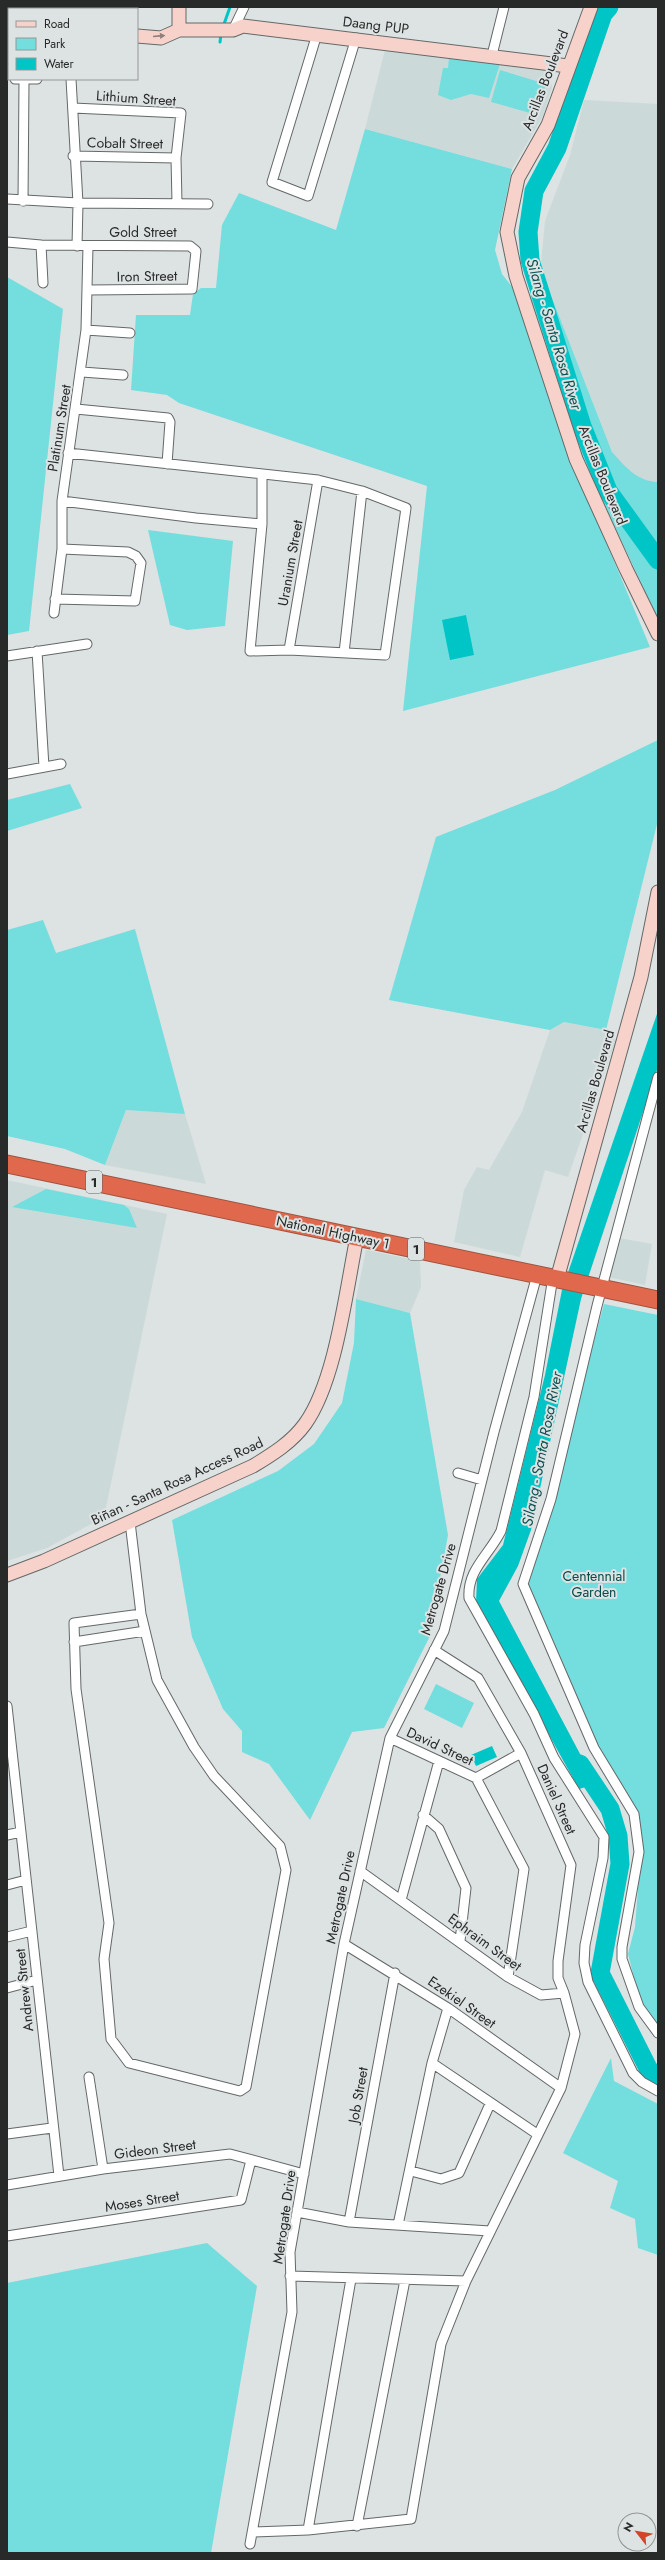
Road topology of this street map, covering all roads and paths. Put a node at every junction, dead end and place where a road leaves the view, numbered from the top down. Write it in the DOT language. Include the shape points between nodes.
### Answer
graph roads {
  1 [pos="179,7"];
  2 [pos="244,7"];
  3 [pos="504,7"];
  4 [pos="591,7"];
  5 [pos="179,30"];
  6 [pos="231,30"];
  7 [pos="317,34"];
  8 [pos="138,36"];
  9 [pos="356,38"];
  10 [pos="492,55"];
  11 [pos="568,66"];
  12 [pos="19,80"];
  13 [pos="71,80"];
  14 [pos="73,108"];
  15 [pos="73,156"];
  16 [pos="176,158"];
  17 [pos="7,199"];
  18 [pos="23,201"];
  19 [pos="78,203"];
  20 [pos="177,203"];
  21 [pos="208,204"];
  22 [pos="7,242"];
  23 [pos="41,245"];
  24 [pos="77,246"];
  25 [pos="88,246"];
  26 [pos="196,251"];
  27 [pos="43,283"];
  28 [pos="88,290"];
  29 [pos="86,330"];
  30 [pos="130,333"];
  31 [pos="82,372"];
  32 [pos="123,375"];
  33 [pos="76,409"];
  34 [pos="68,453"];
  35 [pos="167,464"];
  36 [pos="262,474"];
  37 [pos="318,480"];
  38 [pos="362,491"];
  39 [pos="62,501"];
  40 [pos="262,524"];
  41 [pos="62,549"];
  42 [pos="55,599"];
  43 [pos="54,614"];
  44 [pos="658,634"];
  45 [pos="87,644"];
  46 [pos="289,650"];
  47 [pos="37,651"];
  48 [pos="344,653"];
  49 [pos="7,656"];
  50 [pos="61,764"];
  51 [pos="44,767"];
  52 [pos="7,774"];
  53 [pos="658,892"];
  54 [pos="658,1077"];
  55 [pos="7,1164"];
  56 [pos="357,1237"];
  57 [pos="548,1278"];
  58 [pos="602,1288"];
  59 [pos="658,1300"];
  60 [pos="458,1473"];
  61 [pos="482,1480"];
  62 [pos="130,1522"];
  63 [pos="7,1575"];
  64 [pos="141,1614"];
  65 [pos="145,1631"];
  66 [pos="74,1642"];
  67 [pos="434,1650"];
  68 [pos="7,1706"];
  69 [pos="8,1730"];
  70 [pos="390,1738"];
  71 [pos="521,1753"];
  72 [pos="439,1761"];
  73 [pos="476,1778"];
  74 [pos="11,1782"];
  75 [pos="423,1815"];
  76 [pos="21,1832"];
  77 [pos="7,1835"];
  78 [pos="360,1871"];
  79 [pos="26,1880"];
  80 [pos="7,1885"];
  81 [pos="401,1900"];
  82 [pos="32,1931"];
  83 [pos="7,1937"];
  84 [pos="460,1941"];
  85 [pos="344,1944"];
  86 [pos="394,1973"];
  87 [pos="508,1978"];
  88 [pos="37,1980"];
  89 [pos="7,1988"];
  90 [pos="564,1993"];
  91 [pos="448,2008"];
  92 [pos="658,2033"];
  93 [pos="432,2063"];
  94 [pos="89,2077"];
  95 [pos="560,2088"];
  96 [pos="658,2091"];
  97 [pos="490,2104"];
  98 [pos="52,2128"];
  99 [pos="7,2134"];
  100 [pos="537,2134"];
  101 [pos="251,2160"];
  102 [pos="103,2169"];
  103 [pos="411,2171"];
  104 [pos="304,2174"];
  105 [pos="59,2176"];
  106 [pos="7,2186"];
  107 [pos="297,2212"];
  108 [pos="349,2222"];
  109 [pos="398,2225"];
  110 [pos="490,2231"];
  111 [pos="7,2236"];
  112 [pos="290,2276"];
  113 [pos="351,2279"];
  114 [pos="405,2280"];
  115 [pos="466,2281"];
  116 [pos="357,2526"];
  117 [pos="308,2530"];
  118 [pos="254,2532"];
  119 [pos="250,2544"];
  1 -- 5 [label="main road"];
  2 -- 6 [label="street"];
  3 -- 10 [label="street"];
  4 -- 11 [label="main road, Arcillas Boulevard"];
  5 -- 6 [label="main road, Daang PUP"];
  8 -- 5 [label="main road, one-way" via="161,38"];
  6 -- 7 [label="main road, Daang PUP" via="243,26"];
  7 -- 9 [label="main road, Daang PUP"];
  7 -- 9 [label="street" via="272,182 308,196"];
  9 -- 10 [label="main road, Daang PUP"];
  10 -- 11 [label="main road, Daang PUP"];
  11 -- 44 [label="main road, Arcillas Boulevard" via="548,125 518,178 507,232 516,276 576,459"];
  12 -- 18 [label="street"];
  13 -- 14 [label="street"];
  14 -- 15 [label="street"];
  14 -- 16 [label="street, Lithium Street" via="181,113"];
  15 -- 16 [label="street, Cobalt Street"];
  15 -- 19 [label="street"];
  16 -- 20 [label="street, Lithium Street"];
  17 -- 18 [label="street"];
  18 -- 19 [label="street"];
  19 -- 20 [label="street"];
  19 -- 24 [label="street"];
  20 -- 21 [label="street"];
  22 -- 23 [label="street, Gold Street"];
  23 -- 24 [label="street, Gold Street"];
  23 -- 27 [label="street"];
  24 -- 25 [label="street, Gold Street"];
  25 -- 26 [label="street, Gold Street" via="190,246"];
  25 -- 28 [label="street, Platinum Street"];
  26 -- 28 [label="street, Iron Street" via="192,289"];
  28 -- 29 [label="street, Platinum Street"];
  29 -- 30 [label="street"];
  29 -- 31 [label="street, Platinum Street"];
  31 -- 32 [label="street"];
  31 -- 33 [label="street, Platinum Street"];
  33 -- 34 [label="street, Platinum Street"];
  33 -- 35 [label="street" via="168,418 170,422"];
  34 -- 35 [label="street"];
  34 -- 39 [label="street, Platinum Street"];
  35 -- 36 [label="street"];
  36 -- 37 [label="street"];
  36 -- 40 [label="street"];
  37 -- 38 [label="street"];
  37 -- 46 [label="street, Uranium Street"];
  38 -- 48 [label="street"];
  38 -- 48 [label="street" via="406,508 385,655"];
  39 -- 40 [label="street"];
  39 -- 41 [label="street, Platinum Street"];
  40 -- 46 [label="street" via="250,651"];
  41 -- 42 [label="street, Platinum Street"];
  41 -- 42 [label="street" via="128,552 136,556 140,563 135,602"];
  42 -- 43 [label="street, Platinum Street"];
  45 -- 47 [label="street"];
  46 -- 48 [label="street"];
  47 -- 49 [label="street"];
  47 -- 51 [label="street"];
  50 -- 51 [label="street"];
  51 -- 52 [label="street"];
  53 -- 57 [label="main road, Arcillas Boulevard" via="641,977"];
  54 -- 58 [label="street"];
  55 -- 56 [label="highway, National Highway 1 / 1"];
  56 -- 57 [label="highway, National Highway 1 / 1"];
  56 -- 62 [label="main road, Biñan - Santa Rosa Access Road" via="324,1390 304,1425 287,1443 253,1466"];
  57 -- 58 [label="highway, National Highway 1 / 1"];
  57 -- 61 [label="street, Metrogate Drive"];
  57 -- 96 [label="street" via="534,1397 519,1464 501,1531 494,1546 470,1579 469,1598 534,1714 554,1758 604,1837 603,1858 585,1945 584,1964 588,1982 633,2073 642,2082"];
  58 -- 59 [label="highway, National Highway 1 / 1"];
  58 -- 92 [label="street" via="551,1499 523,1584 594,1748 634,1814 639,1852 622,1959 638,2007"];
  60 -- 61 [label="street"];
  61 -- 67 [label="street, Metrogate Drive" via="444,1631"];
  62 -- 63 [label="main road, Biñan - Santa Rosa Access Road"];
  62 -- 64 [label="street"];
  64 -- 65 [label="street"];
  64 -- 66 [label="street" via="74,1623"];
  65 -- 66 [label="street"];
  65 -- 66 [label="street" via="157,1680 194,1747 214,1776 280,1846 286,1870 246,2087 240,2091 129,2063 111,2040 104,1959 109,1923 76,1689"];
  67 -- 70 [label="street, Metrogate Drive"];
  67 -- 71 [label="street, Daniel Street" via="478,1678"];
  68 -- 69 [label="street, Andrew Street"];
  69 -- 74 [label="street, Andrew Street"];
  70 -- 72 [label="street, David Street"];
  70 -- 78 [label="street, Metrogate Drive"];
  71 -- 73 [label="street, David Street"];
  71 -- 90 [label="street, Daniel Street" via="571,1865 558,1961 558,1978"];
  72 -- 73 [label="street, David Street"];
  72 -- 75 [label="street"];
  73 -- 87 [label="street" via="524,1869"];
  74 -- 76 [label="street, Andrew Street"];
  75 -- 81 [label="street"];
  75 -- 84 [label="street" via="439,1829 466,1888"];
  76 -- 77 [label="street"];
  76 -- 79 [label="street, Andrew Street"];
  78 -- 81 [label="street, Ephraim Street"];
  78 -- 85 [label="street, Metrogate Drive"];
  79 -- 80 [label="street"];
  79 -- 82 [label="street, Andrew Street"];
  81 -- 84 [label="street, Ephraim Street"];
  82 -- 83 [label="street"];
  82 -- 88 [label="street, Andrew Street"];
  84 -- 87 [label="street, Ephraim Street"];
  85 -- 86 [label="street, Ezekiel Street"];
  85 -- 104 [label="street, Metrogate Drive"];
  86 -- 91 [label="street, Ezekiel Street"];
  86 -- 108 [label="street, Job Street"];
  87 -- 90 [label="street, Ephraim Street" via="541,1995"];
  88 -- 89 [label="street"];
  88 -- 98 [label="street, Andrew Street"];
  90 -- 95 [label="street" via="575,2034"];
  91 -- 93 [label="street"];
  91 -- 95 [label="street, Ezekiel Street"];
  93 -- 97 [label="street"];
  93 -- 103 [label="street"];
  94 -- 102 [label="street"];
  95 -- 100 [label="street"];
  97 -- 100 [label="street"];
  97 -- 103 [label="street" via="459,2174 441,2179"];
  98 -- 99 [label="street"];
  98 -- 105 [label="street, Andrew Street"];
  100 -- 110 [label="street"];
  101 -- 102 [label="street, Gideon Street" via="230,2154"];
  101 -- 104 [label="street, Gideon Street"];
  101 -- 111 [label="street, Moses Street" via="241,2200"];
  102 -- 105 [label="street, Gideon Street"];
  103 -- 109 [label="street"];
  104 -- 107 [label="street, Metrogate Drive"];
  105 -- 106 [label="street, Gideon Street"];
  107 -- 108 [label="street"];
  107 -- 112 [label="street, Metrogate Drive" via="290,2252"];
  108 -- 109 [label="street"];
  109 -- 110 [label="street"];
  110 -- 115 [label="street"];
  112 -- 113 [label="street"];
  112 -- 118 [label="street, Metrogate Drive" via="292,2312"];
  113 -- 114 [label="street"];
  113 -- 117 [label="street"];
  114 -- 115 [label="street"];
  114 -- 116 [label="street"];
  115 -- 116 [label="street" via="441,2344 411,2519"];
  116 -- 117 [label="street"];
  117 -- 118 [label="street"];
  118 -- 119 [label="street, Metrogate Drive"];
}
